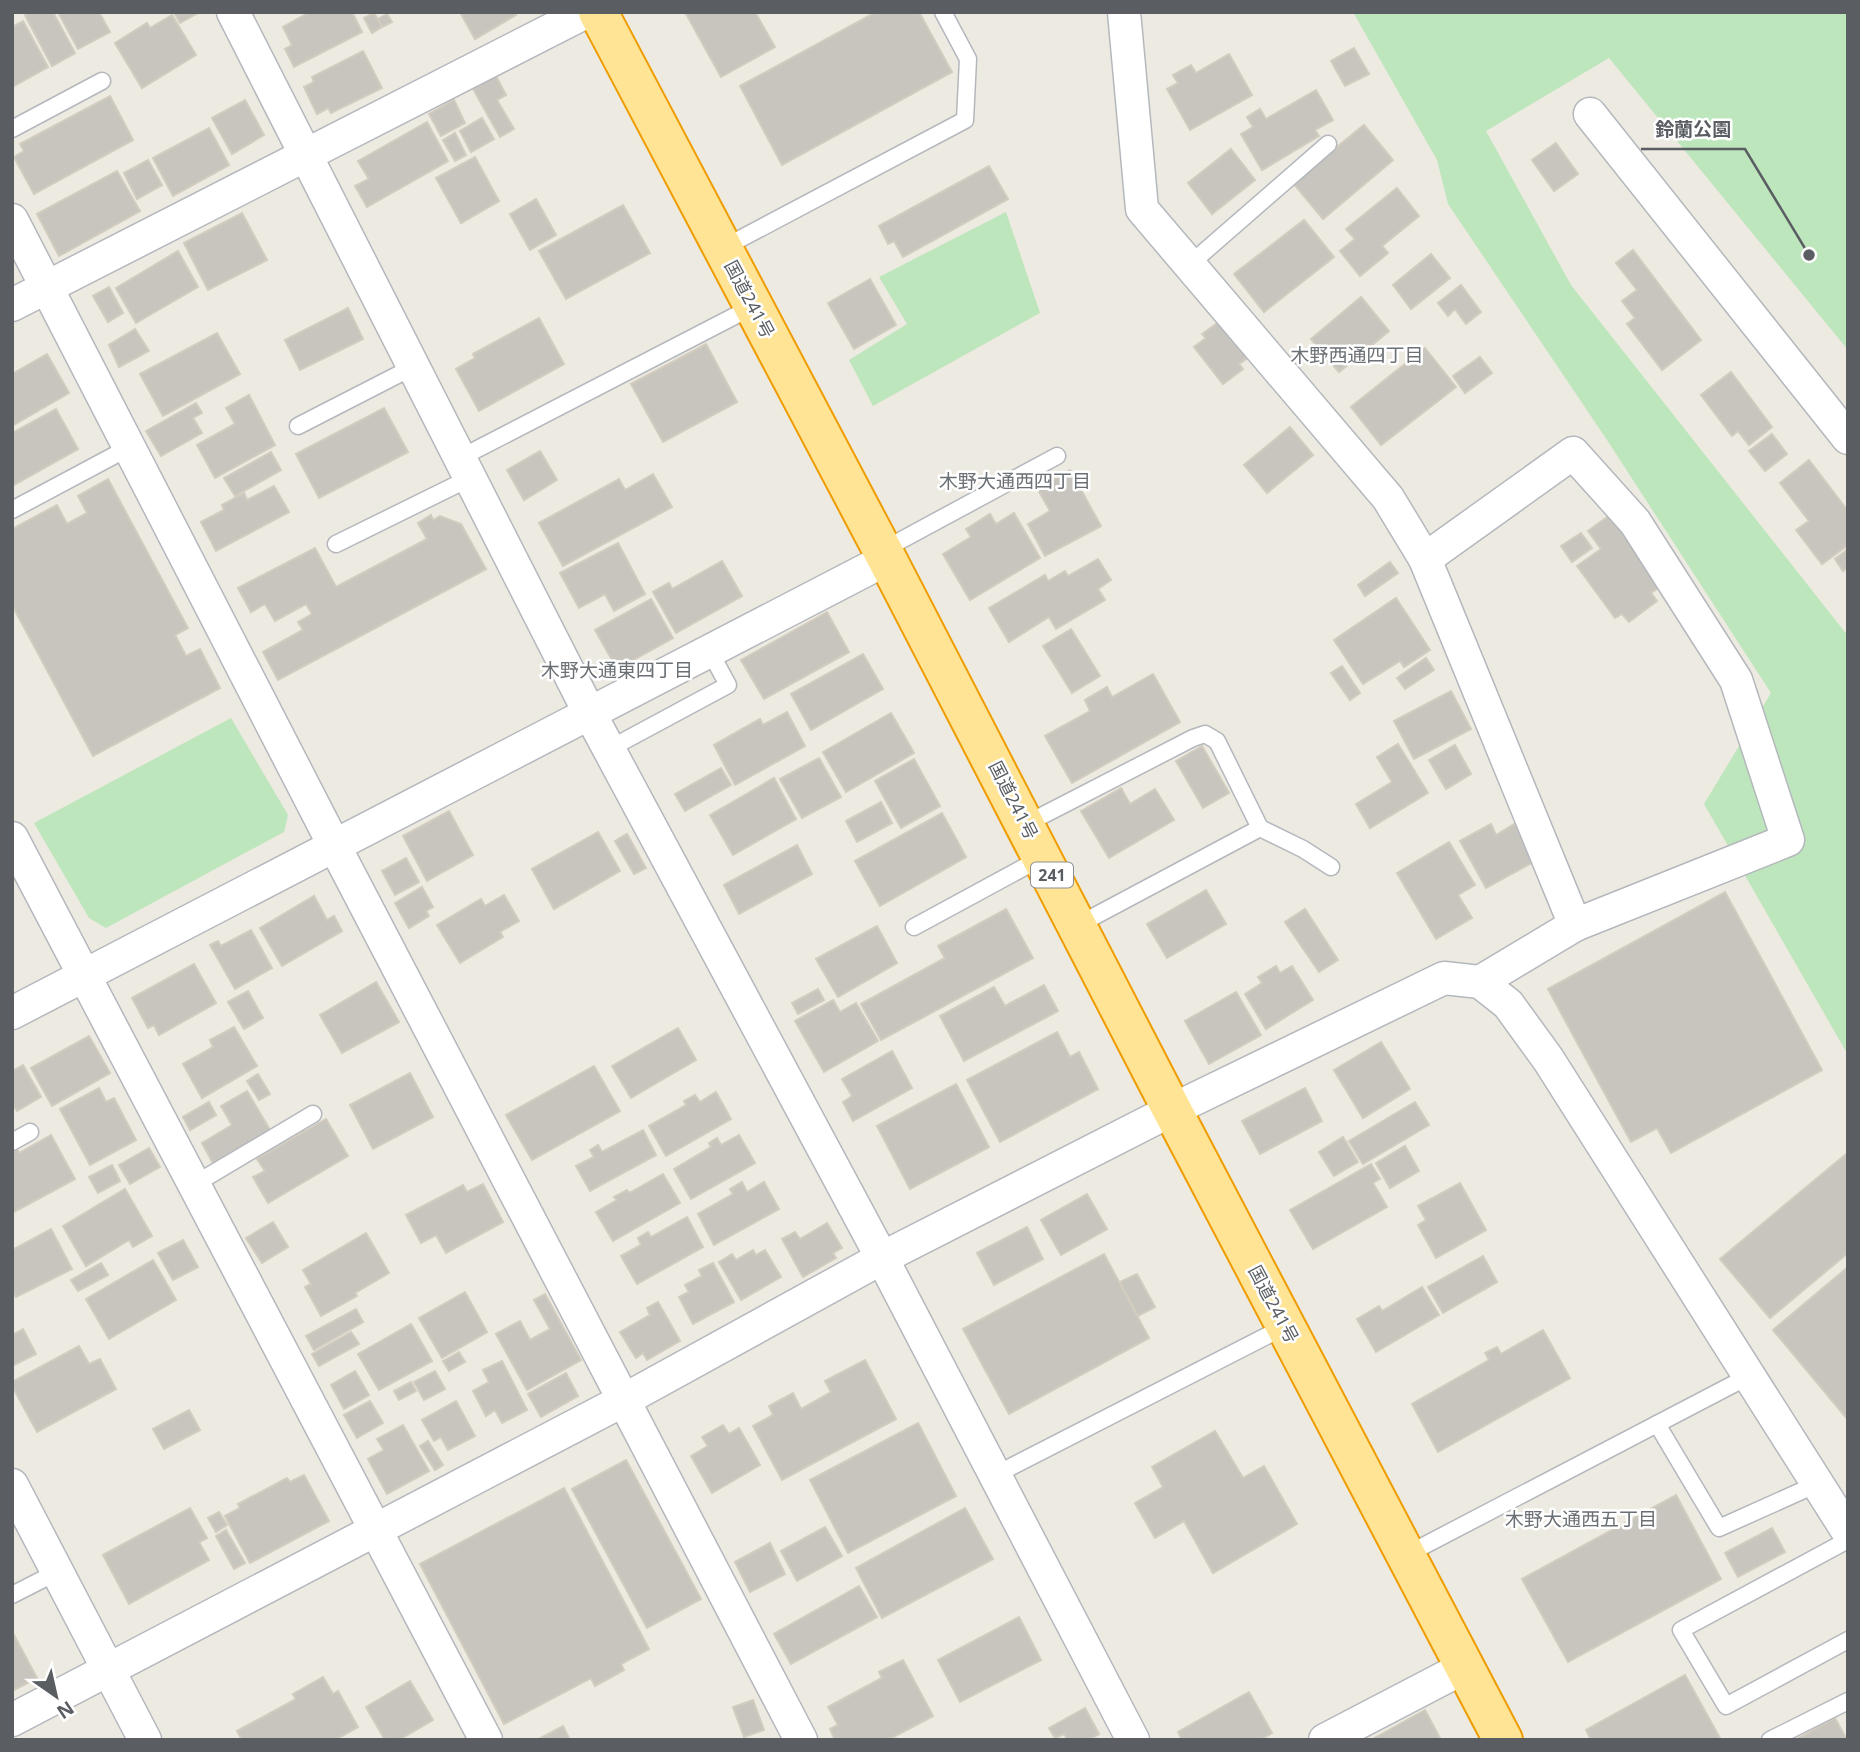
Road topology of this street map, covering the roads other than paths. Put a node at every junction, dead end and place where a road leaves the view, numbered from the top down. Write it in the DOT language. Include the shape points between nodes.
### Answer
graph roads {
  1 [pos="233,12"];
  2 [pos="586,12"];
  3 [pos="598,12"];
  4 [pos="943,12"];
  5 [pos="1124,12"];
  6 [pos="102,80"];
  7 [pos="1590,114"];
  8 [pos="12,129"];
  9 [pos="1328,144"];
  10 [pos="305,154"];
  11 [pos="12,220"];
  12 [pos="723,248"];
  13 [pos="1189,265"];
  14 [pos="47,286"];
  15 [pos="12,305"];
  16 [pos="754,306"];
  17 [pos="413,367"];
  18 [pos="298,426"];
  19 [pos="1848,438"];
  20 [pos="130,447"];
  21 [pos="1057,456"];
  22 [pos="465,468"];
  23 [pos="12,510"];
  24 [pos="336,544"];
  25 [pos="885,554"];
  26 [pos="1425,559"];
  27 [pos="709,650"];
  28 [pos="589,712"];
  29 [pos="609,749"];
  30 [pos="1026,824"];
  31 [pos="1260,828"];
  32 [pos="12,838"];
  33 [pos="334,845"];
  34 [pos="1043,857"];
  35 [pos="1331,867"];
  36 [pos="1078,925"];
  37 [pos="1575,925"];
  38 [pos="914,927"];
  39 [pos="85,974"];
  40 [pos="1480,982"];
  41 [pos="12,1013"];
  42 [pos="1172,1110"];
  43 [pos="313,1114"];
  44 [pos="30,1132"];
  45 [pos="12,1142"];
  46 [pos="195,1184"];
  47 [pos="882,1258"];
  48 [pos="1286,1326"];
  49 [pos="1749,1376"];
  50 [pos="624,1400"];
  51 [pos="1657,1424"];
  52 [pos="995,1475"];
  53 [pos="1817,1484"];
  54 [pos="12,1485"];
  55 [pos="375,1530"];
  56 [pos="1848,1532"];
  57 [pos="1848,1540"];
  58 [pos="1406,1555"];
  59 [pos="57,1572"];
  60 [pos="12,1595"];
  61 [pos="1848,1640"];
  62 [pos="1465,1667"];
  63 [pos="108,1670"];
  64 [pos="1848,1701"];
  65 [pos="12,1720"];
  66 [pos="145,1740"];
  67 [pos="486,1740"];
  68 [pos="801,1740"];
  69 [pos="1133,1740"];
  70 [pos="1325,1740"];
  71 [pos="1503,1740"];
  72 [pos="1770,1740"];
  1 -- 10 [label="street"];
  2 -- 10 [label="street"];
  3 -- 12 [label="highway, 国道241号 / 241"];
  4 -- 12 [label="lane" via="968,59 965,120"];
  5 -- 13 [label="street" via="1142,209"];
  6 -- 8 [label="lane"];
  7 -- 19 [label="street"];
  9 -- 13 [label="lane"];
  10 -- 14 [label="street"];
  10 -- 17 [label="street"];
  11 -- 14 [label="street"];
  12 -- 16 [label="highway, 国道241号 / 241"];
  13 -- 26 [label="street" via="1388,498"];
  14 -- 15 [label="street"];
  14 -- 20 [label="street"];
  16 -- 22 [label="lane"];
  16 -- 25 [label="highway, 国道241号 / 241"];
  17 -- 18 [label="lane"];
  17 -- 22 [label="street"];
  20 -- 23 [label="lane"];
  20 -- 33 [label="street"];
  21 -- 25 [label="lane"];
  22 -- 24 [label="lane"];
  22 -- 28 [label="street"];
  25 -- 27 [label="street"];
  25 -- 30 [label="highway, 国道241号 / 241"];
  26 -- 37 [label="street"];
  26 -- 37 [label="street" via="1573,453 1635,522 1736,680 1788,840"];
  27 -- 28 [label="street"];
  27 -- 29 [label="lane" via="728,685"];
  28 -- 29 [label="street"];
  28 -- 33 [label="street"];
  29 -- 47 [label="street"];
  30 -- 31 [label="lane" via="1205,734 1217,741"];
  30 -- 34 [label="highway, 国道241号 / 241"];
  31 -- 35 [label="lane"];
  31 -- 36 [label="lane"];
  32 -- 39 [label="street"];
  33 -- 39 [label="street"];
  33 -- 50 [label="street"];
  34 -- 36 [label="highway, 国道241号 / 241"];
  34 -- 38 [label="lane"];
  36 -- 42 [label="highway, 国道241号 / 241"];
  37 -- 40 [label="street"];
  39 -- 41 [label="street"];
  39 -- 46 [label="street"];
  40 -- 42 [label="street" via="1444,978"];
  40 -- 49 [label="street" via="1508,1004 1548,1059"];
  42 -- 47 [label="street"];
  42 -- 48 [label="highway, 国道241号 / 241"];
  43 -- 46 [label="lane"];
  44 -- 45 [label="lane"];
  46 -- 55 [label="street"];
  47 -- 50 [label="street"];
  47 -- 52 [label="street"];
  48 -- 52 [label="lane"];
  48 -- 58 [label="highway, 国道241号 / 241"];
  49 -- 51 [label="lane"];
  49 -- 53 [label="street"];
  50 -- 55 [label="street"];
  50 -- 68 [label="street"];
  51 -- 53 [label="lane" via="1719,1528"];
  51 -- 58 [label="lane"];
  52 -- 69 [label="street"];
  53 -- 56 [label="street"];
  54 -- 59 [label="street"];
  55 -- 63 [label="street"];
  55 -- 67 [label="street"];
  57 -- 61 [label="lane" via="1681,1630 1726,1706"];
  58 -- 62 [label="highway, 国道241号 / 241"];
  59 -- 60 [label="lane"];
  59 -- 63 [label="street"];
  62 -- 70 [label="street"];
  62 -- 71 [label="highway, 国道241号 / 241"];
  63 -- 65 [label="street"];
  63 -- 66 [label="street"];
  64 -- 72 [label="lane"];
}
